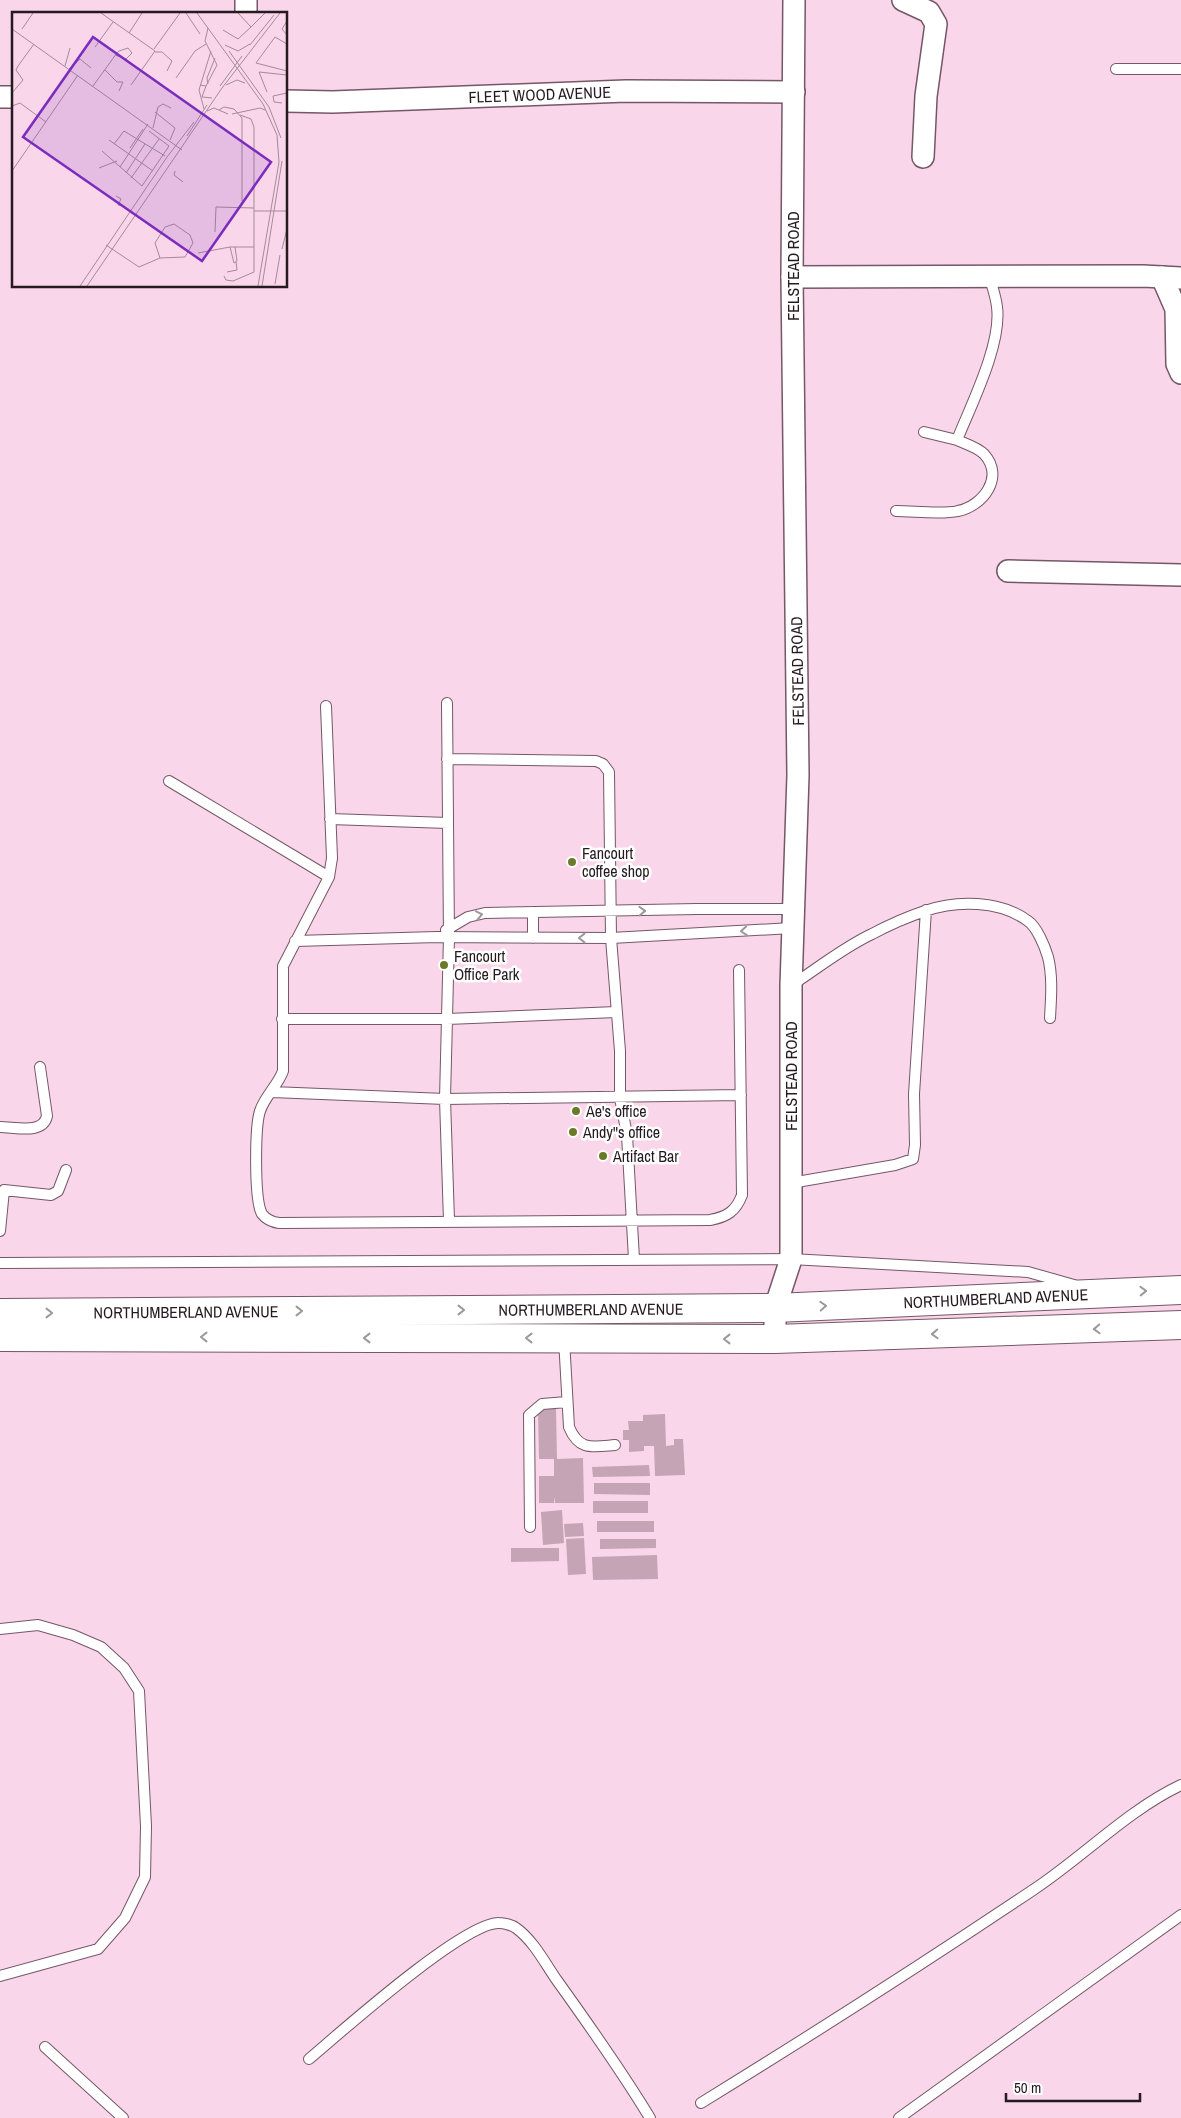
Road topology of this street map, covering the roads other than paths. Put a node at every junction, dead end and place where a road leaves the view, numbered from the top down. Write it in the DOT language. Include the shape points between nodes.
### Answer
graph roads {
  1 [pos="794,0"];
  2 [pos="903,0"];
  3 [pos="1116,69"];
  4 [pos="1181,69"];
  5 [pos="794,92"];
  6 [pos="288,101"];
  7 [pos="923,157"];
  8 [pos="792,277"];
  9 [pos="990,277"];
  10 [pos="1171,278"];
  11 [pos="1181,373"];
  12 [pos="924,432"];
  13 [pos="957,440"];
  14 [pos="896,511"];
  15 [pos="1008,570"];
  16 [pos="1181,575"];
  17 [pos="447,703"];
  18 [pos="326,706"];
  19 [pos="447,759"];
  20 [pos="169,781"];
  21 [pos="330,819"];
  22 [pos="448,822"];
  23 [pos="329,877"];
  24 [pos="926,910"];
  25 [pos="533,912"];
  26 [pos="610,912"];
  27 [pos="793,918"];
  28 [pos="449,933"];
  29 [pos="533,938"];
  30 [pos="611,938"];
  31 [pos="295,941"];
  32 [pos="739,970"];
  33 [pos="791,986"];
  34 [pos="616,1012"];
  35 [pos="1050,1018"];
  36 [pos="447,1019"];
  37 [pos="282,1020"];
  38 [pos="40,1067"];
  39 [pos="272,1092"];
  40 [pos="741,1095"];
  41 [pos="620,1098"];
  42 [pos="445,1099"];
  43 [pos="0,1126"];
  44 [pos="66,1170"];
  45 [pos="791,1183"];
  46 [pos="2,1190"];
  47 [pos="634,1220"];
  48 [pos="449,1221"];
  49 [pos="0,1231"];
  50 [pos="634,1259"];
  51 [pos="791,1259"];
  52 [pos="0,1264"];
  53 [pos="1181,1290"];
  54 [pos="1102,1292"];
  55 [pos="774,1308"];
  56 [pos="0,1313"];
  57 [pos="1181,1325"];
  58 [pos="0,1337"];
  59 [pos="564,1338"];
  60 [pos="775,1339"];
  61 [pos="567,1402"];
  62 [pos="615,1445"];
  63 [pos="530,1527"];
  64 [pos="0,1628"];
  65 [pos="1181,1785"];
  66 [pos="1181,1915"];
  67 [pos="0,1976"];
  68 [pos="45,2047"];
  69 [pos="308,2059"];
  70 [pos="701,2104"];
  71 [pos="123,2118"];
  72 [pos="650,2118"];
  73 [pos="899,2118"];
  1 -- 5 [label="street, FELSTEAD ROAD"];
  2 -- 7 [label="street" via="928,12 936,24 926,96"];
  3 -- 4 [label="lane"];
  5 -- 6 [label="street, FLEET WOOD AVENUE" via="626,91"];
  5 -- 8 [label="street, FELSTEAD ROAD"];
  8 -- 9 [label="street"];
  8 -- 27 [label="street, FELSTEAD ROAD" via="798,775"];
  9 -- 10 [label="street"];
  9 -- 13 [label="lane" via="997,308 992,350"];
  10 -- 11 [label="street" via="1176,309 1177,364"];
  12 -- 13 [label="lane"];
  13 -- 14 [label="lane" via="983,454 991,464 990,488 983,497 957,511"];
  15 -- 16 [label="street"];
  17 -- 19 [label="lane"];
  18 -- 21 [label="lane"];
  19 -- 22 [label="lane"];
  19 -- 26 [label="lane" via="596,761 603,764 610,780"];
  20 -- 23 [label="lane"];
  21 -- 22 [label="lane"];
  21 -- 23 [label="lane" via="332,858"];
  22 -- 28 [label="lane"];
  23 -- 31 [label="lane"];
  24 -- 33 [label="lane" via="871,934"];
  24 -- 35 [label="lane" via="957,904 986,904 1029,921 1048,958"];
  24 -- 45 [label="lane" via="913,1159"];
  25 -- 26 [label="lane"];
  28 -- 25 [label="lane, one-way" via="468,917 485,913"];
  25 -- 29 [label="lane"];
  26 -- 27 [label="lane, one-way" via="698,909"];
  26 -- 30 [label="lane"];
  27 -- 30 [label="lane, one-way"];
  27 -- 33 [label="street, FELSTEAD ROAD"];
  28 -- 29 [label="lane"];
  28 -- 31 [label="lane" via="437,937"];
  28 -- 36 [label="lane"];
  30 -- 29 [label="lane, one-way"];
  30 -- 34 [label="lane"];
  31 -- 37 [label="lane" via="283,966"];
  32 -- 40 [label="lane"];
  33 -- 45 [label="street, FELSTEAD ROAD"];
  34 -- 36 [label="lane"];
  34 -- 41 [label="lane"];
  36 -- 37 [label="lane"];
  36 -- 42 [label="lane"];
  37 -- 39 [label="lane" via="283,1071"];
  38 -- 43 [label="lane" via="46,1122 34,1128"];
  39 -- 42 [label="lane"];
  39 -- 48 [label="lane" via="261,1108 258,1120 256,1162 259,1204 262,1214 270,1221"];
  40 -- 41 [label="lane"];
  40 -- 47 [label="lane" via="742,1195 731,1213 710,1220"];
  41 -- 42 [label="lane"];
  41 -- 47 [label="lane" via="627,1135"];
  42 -- 48 [label="lane"];
  44 -- 46 [label="lane" via="58,1191 51,1195"];
  45 -- 51 [label="street, FELSTEAD ROAD"];
  46 -- 49 [label="lane"];
  47 -- 48 [label="lane"];
  47 -- 50 [label="lane"];
  50 -- 51 [label="lane"];
  50 -- 52 [label="lane"];
  51 -- 54 [label="lane" via="1028,1272"];
  51 -- 55 [label="street, FELSTEAD ROAD"];
  54 -- 53 [label="main road, NORTHUMBERLAND AVENUE, one-way"];
  55 -- 54 [label="main road, NORTHUMBERLAND AVENUE, one-way"];
  56 -- 55 [label="main road, NORTHUMBERLAND AVENUE, one-way"];
  55 -- 60 [label="street, FELSTEAD ROAD"];
  57 -- 60 [label="main road, NORTHUMBERLAND AVENUE, one-way"];
  59 -- 58 [label="main road, NORTHUMBERLAND AVENUE, one-way"];
  60 -- 59 [label="main road, NORTHUMBERLAND AVENUE, one-way"];
  59 -- 61 [label="lane"];
  61 -- 62 [label="lane" via="569,1427 574,1439 589,1447"];
  61 -- 63 [label="lane" via="542,1404 529,1415"];
  64 -- 67 [label="lane" via="38,1625 73,1635 101,1647 124,1668 139,1691 146,1826 145,1877 125,1918 98,1949"];
  65 -- 70 [label="lane" via="1144,1805 1035,1889"];
  66 -- 73 [label="lane"];
  68 -- 71 [label="lane"];
  69 -- 72 [label="lane" via="468,1933 487,1923 500,1922 516,1928 539,1955 615,2062"];
}
